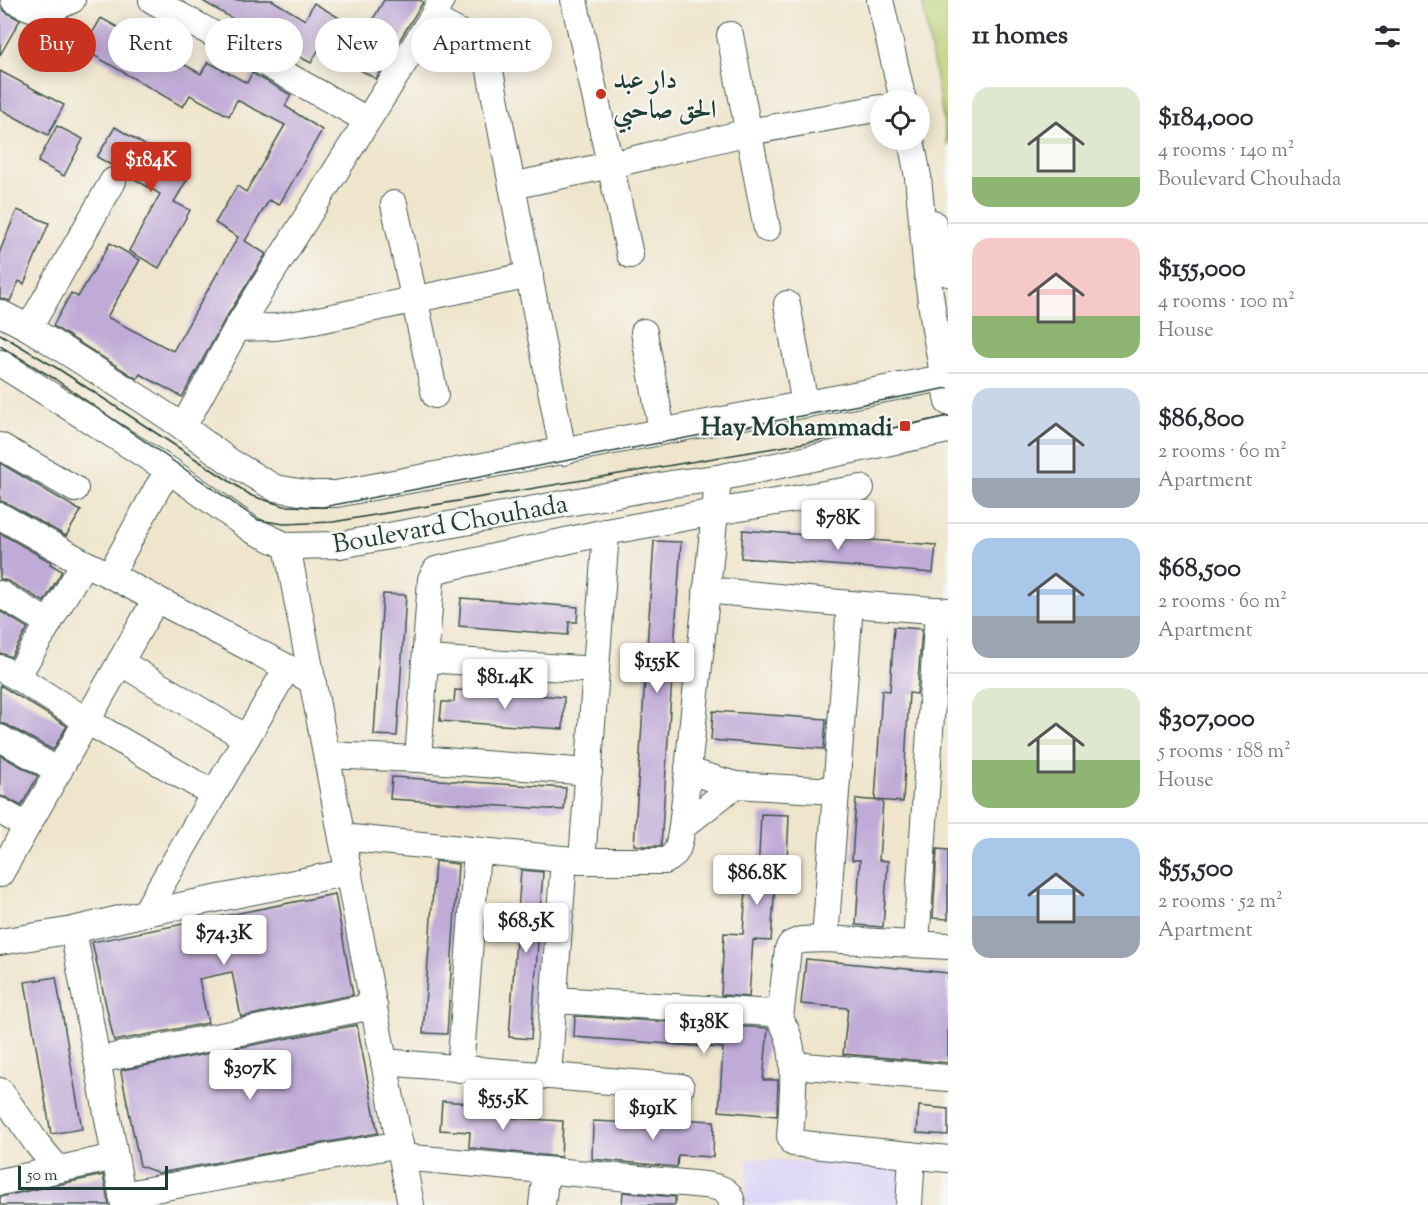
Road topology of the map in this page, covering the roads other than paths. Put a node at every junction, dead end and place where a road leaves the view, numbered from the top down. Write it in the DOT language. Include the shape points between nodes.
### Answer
graph roads {
  1 [pos="14,0"];
  2 [pos="72,0"];
  3 [pos="152,0"];
  4 [pos="574,0"];
  5 [pos="880,0"];
  6 [pos="437,9"];
  7 [pos="730,35"];
  8 [pos="901,90"];
  9 [pos="870,110"];
  10 [pos="367,120"];
  11 [pos="749,132"];
  12 [pos="913,150"];
  13 [pos="610,165"];
  14 [pos="918,177"];
  15 [pos="113,181"];
  16 [pos="512,186"];
  17 [pos="394,204"];
  18 [pos="768,230"];
  19 [pos="630,255"];
  20 [pos="947,266"];
  21 [pos="530,275"];
  22 [pos="414,299"];
  23 [pos="787,304"];
  24 [pos="0,313"];
  25 [pos="29,328"];
  26 [pos="237,328"];
  27 [pos="644,332"];
  28 [pos="0,363"];
  29 [pos="946,386"];
  30 [pos="435,395"];
  31 [pos="805,405"];
  32 [pos="183,427"];
  33 [pos="948,430"];
  34 [pos="662,431"];
  35 [pos="0,446"];
  36 [pos="563,452"];
  37 [pos="170,471"];
  38 [pos="718,478"];
  39 [pos="861,488"];
  40 [pos="75,489"];
  41 [pos="715,512"];
  42 [pos="0,516"];
  43 [pos="606,532"];
  44 [pos="287,546"];
  45 [pos="84,564"];
  46 [pos="110,575"];
  47 [pos="706,590"];
  48 [pos="0,594"];
  49 [pos="156,599"];
  50 [pos="850,604"];
  51 [pos="943,610"];
  52 [pos="49,623"];
  53 [pos="426,659"];
  54 [pos="120,662"];
  55 [pos="287,668"];
  56 [pos="596,670"];
  57 [pos="9,673"];
  58 [pos="313,681"];
  59 [pos="87,721"];
  60 [pos="0,738"];
  61 [pos="246,738"];
  62 [pos="327,755"];
  63 [pos="418,759"];
  64 [pos="59,771"];
  65 [pos="588,771"];
  66 [pos="688,771"];
  67 [pos="735,784"];
  68 [pos="835,791"];
  69 [pos="214,794"];
  70 [pos="0,811"];
  71 [pos="27,826"];
  72 [pos="682,827"];
  73 [pos="342,837"];
  74 [pos="477,851"];
  75 [pos="573,860"];
  76 [pos="349,872"];
  77 [pos="0,874"];
  78 [pos="145,913"];
  79 [pos="73,930"];
  80 [pos="825,939"];
  81 [pos="0,942"];
  82 [pos="916,944"];
  83 [pos="948,946"];
  84 [pos="554,1000"];
  85 [pos="374,1006"];
  86 [pos="780,1018"];
  87 [pos="97,1060"];
  88 [pos="384,1062"];
  89 [pos="793,1065"];
  90 [pos="460,1069"];
  91 [pos="548,1076"];
  92 [pos="948,1078"];
  93 [pos="681,1087"];
  94 [pos="0,1091"];
  95 [pos="401,1151"];
  96 [pos="912,1155"];
  97 [pos="115,1157"];
  98 [pos="948,1159"];
  99 [pos="58,1169"];
  100 [pos="546,1171"];
  101 [pos="0,1182"];
  102 [pos="123,1200"];
  103 [pos="411,1205"];
  104 [pos="542,1205"];
  105 [pos="732,1205"];
  106 [pos="909,1205"];
  1 -- 2 [label="street" via="40,11"];
  3 -- 10 [label="street"];
  4 -- 13 [label="street"];
  5 -- 8 [label="street"];
  6 -- 10 [label="street"];
  6 -- 16 [label="street" via="483,52"];
  7 -- 11 [label="street"];
  9 -- 11 [label="street"];
  10 -- 26 [label="street"];
  11 -- 13 [label="street"];
  11 -- 18 [label="street"];
  12 -- 14 [label="street"];
  13 -- 16 [label="street"];
  13 -- 19 [label="street"];
  14 -- 20 [label="street"];
  14 -- 29 [label="street" via="927,273"];
  15 -- 25 [label="street"];
  16 -- 21 [label="street"];
  17 -- 22 [label="street"];
  21 -- 22 [label="street"];
  21 -- 36 [label="street"];
  22 -- 26 [label="street" via="314,321"];
  22 -- 30 [label="street"];
  23 -- 31 [label="street"];
  24 -- 25 [label="street, Boulevard Chouhada"];
  25 -- 32 [label="street, Boulevard Chouhada"];
  26 -- 32 [label="street"];
  27 -- 34 [label="street"];
  28 -- 37 [label="street, Boulevard Chouhada"];
  29 -- 31 [label="street, Boulevard Chouhada"];
  31 -- 34 [label="street, Boulevard Chouhada"];
  32 -- 36 [label="street, Boulevard Chouhada" via="275,488 312,494 336,494"];
  33 -- 38 [label="street, Boulevard Chouhada"];
  34 -- 36 [label="street, Boulevard Chouhada"];
  35 -- 40 [label="street"];
  37 -- 44 [label="street, Boulevard Chouhada" via="252,530"];
  37 -- 46 [label="street"];
  38 -- 41 [label="street"];
  38 -- 44 [label="street, Boulevard Chouhada" via="340,545"];
  39 -- 41 [label="street"];
  41 -- 43 [label="street"];
  41 -- 47 [label="street"];
  42 -- 45 [label="street"];
  43 -- 53 [label="street" via="436,570 431,579"];
  43 -- 56 [label="street"];
  44 -- 58 [label="street"];
  45 -- 46 [label="street"];
  45 -- 52 [label="street"];
  46 -- 49 [label="street"];
  47 -- 50 [label="street"];
  47 -- 66 [label="street"];
  48 -- 52 [label="street"];
  49 -- 54 [label="street"];
  49 -- 55 [label="street"];
  50 -- 51 [label="street"];
  50 -- 68 [label="street"];
  51 -- 82 [label="street"];
  52 -- 57 [label="street"];
  53 -- 56 [label="street"];
  53 -- 63 [label="street"];
  54 -- 59 [label="street"];
  54 -- 61 [label="street"];
  55 -- 58 [label="street"];
  55 -- 61 [label="street"];
  56 -- 65 [label="street"];
  57 -- 59 [label="street"];
  58 -- 62 [label="street"];
  59 -- 64 [label="street"];
  59 -- 69 [label="street"];
  60 -- 64 [label="street"];
  61 -- 69 [label="street"];
  62 -- 63 [label="street"];
  62 -- 73 [label="street"];
  63 -- 65 [label="street"];
  64 -- 71 [label="street"];
  65 -- 75 [label="street"];
  66 -- 67 [label="street"];
  66 -- 72 [label="street"];
  67 -- 68 [label="street"];
  67 -- 72 [label="street"];
  68 -- 80 [label="street"];
  69 -- 78 [label="street"];
  70 -- 71 [label="street"];
  71 -- 77 [label="street"];
  72 -- 75 [label="street" via="677,853 665,861"];
  73 -- 74 [label="street"];
  73 -- 76 [label="street"];
  74 -- 75 [label="street"];
  74 -- 90 [label="street"];
  75 -- 84 [label="street"];
  76 -- 78 [label="street"];
  76 -- 85 [label="street"];
  78 -- 79 [label="street"];
  79 -- 81 [label="street"];
  79 -- 87 [label="street"];
  80 -- 82 [label="street"];
  80 -- 86 [label="street" via="801,940 788,949"];
  82 -- 83 [label="street"];
  84 -- 86 [label="street" via="773,1013"];
  84 -- 91 [label="street"];
  85 -- 87 [label="street"];
  85 -- 88 [label="street"];
  86 -- 89 [label="street" via="787,1032"];
  87 -- 97 [label="street"];
  88 -- 90 [label="street"];
  88 -- 95 [label="street"];
  89 -- 92 [label="street"];
  89 -- 96 [label="street" via="793,1143"];
  90 -- 91 [label="street"];
  91 -- 93 [label="street"];
  94 -- 99 [label="street"];
  95 -- 100 [label="street"];
  95 -- 102 [label="street"];
  95 -- 103 [label="street"];
  96 -- 98 [label="street"];
  96 -- 106 [label="street"];
  97 -- 99 [label="street"];
  97 -- 102 [label="street"];
  99 -- 101 [label="street"];
  100 -- 104 [label="street"];
  100 -- 105 [label="street" via="720,1187 732,1199"];
}
